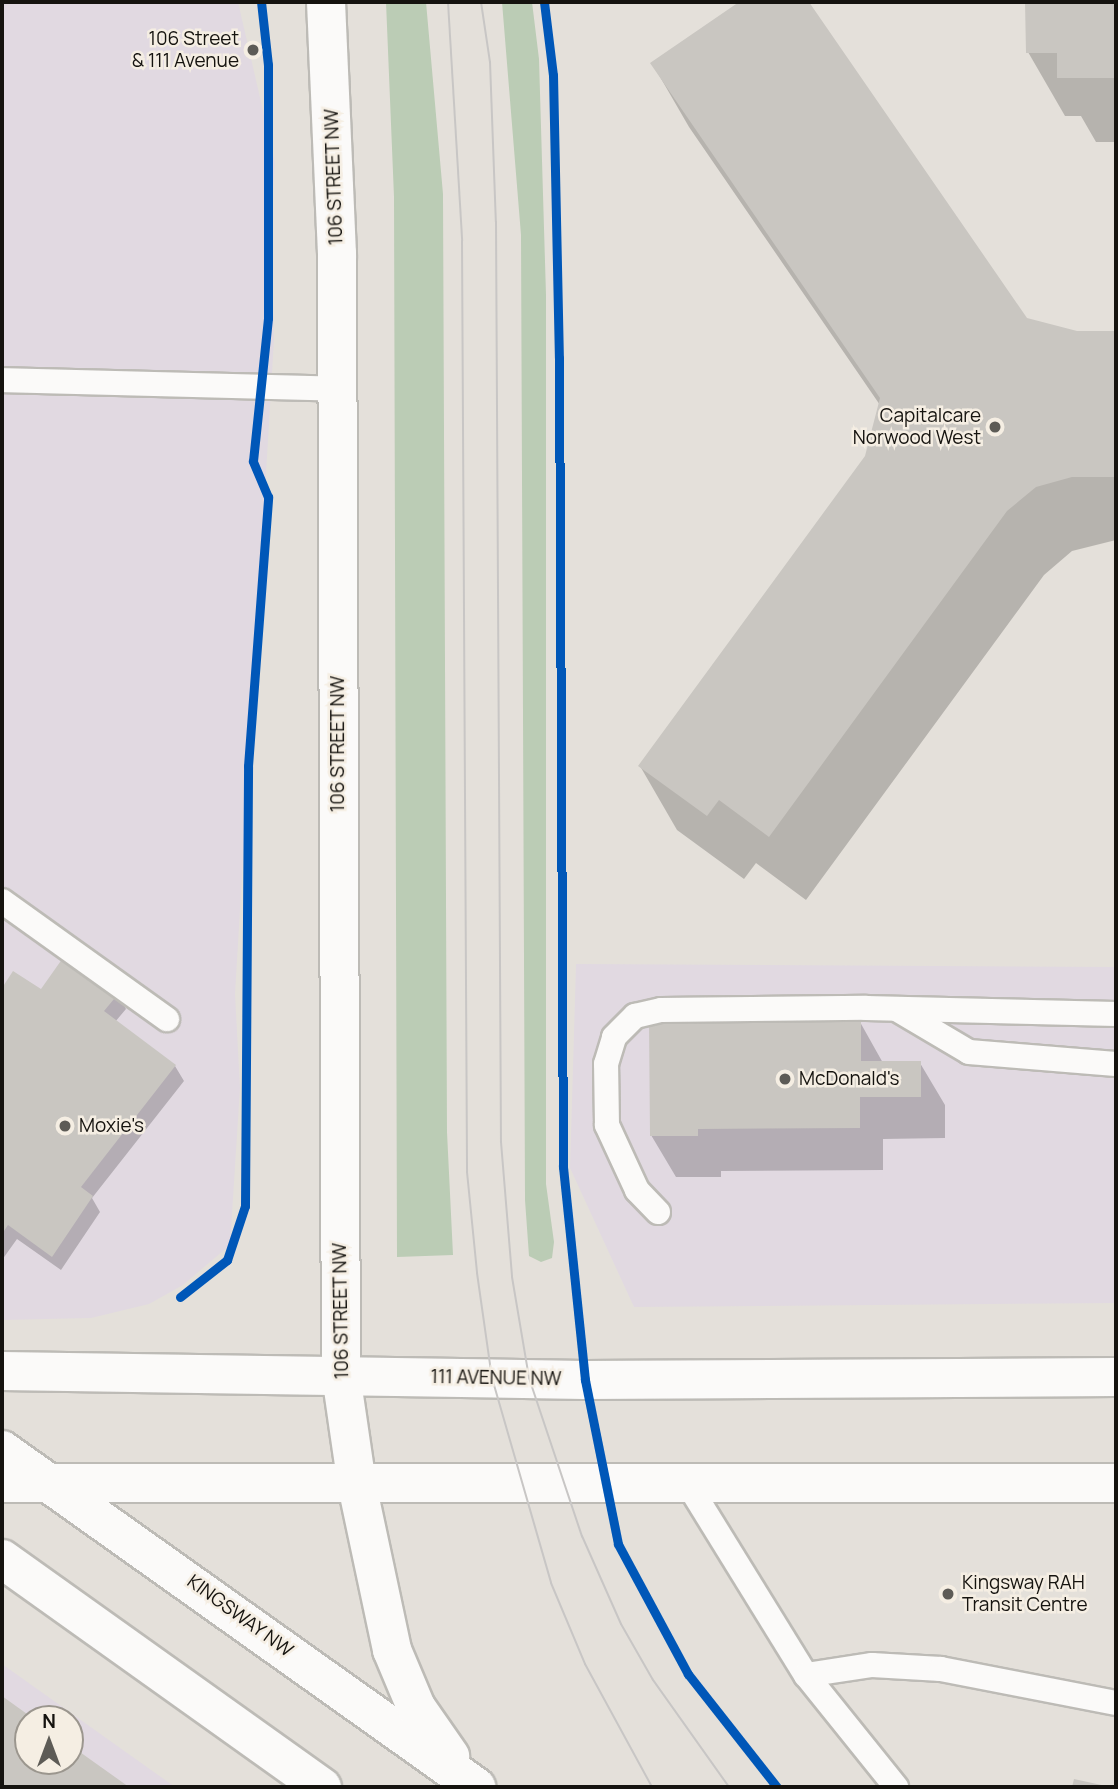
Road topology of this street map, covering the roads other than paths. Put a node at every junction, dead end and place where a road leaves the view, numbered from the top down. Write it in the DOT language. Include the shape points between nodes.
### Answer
graph roads {
  1 [pos="326,2"];
  2 [pos="2,380"];
  3 [pos="337,389"];
  4 [pos="2,901"];
  5 [pos="896,1009"];
  6 [pos="1116,1014"];
  7 [pos="167,1019"];
  8 [pos="1116,1064"];
  9 [pos="658,1212"];
  10 [pos="2,1371"];
  11 [pos="341,1375"];
  12 [pos="1116,1377"];
  13 [pos="2,1450"];
  14 [pos="686,1480"];
  15 [pos="2,1483"];
  16 [pos="50,1483"];
  17 [pos="1116,1483"];
  18 [pos="357,1485"];
  19 [pos="2,1559"];
  20 [pos="806,1675"];
  21 [pos="1116,1703"];
  22 [pos="322,1787"];
  23 [pos="476,1787"];
  24 [pos="482,1787"];
  25 [pos="896,1787"];
  1 -- 3 [label="main road, 106 STREET NW" via="337,240"];
  2 -- 3 [label="lane"];
  3 -- 11 [label="main road, 106 STREET NW"];
  4 -- 7 [label="lane"];
  5 -- 6 [label="lane"];
  5 -- 8 [label="lane" via="969,1052"];
  5 -- 9 [label="lane" via="661,1010 635,1016 614,1037 606,1064 607,1125 637,1190"];
  10 -- 11 [label="main road, 111 AVENUE NW"];
  11 -- 12 [label="main road, 111 AVENUE NW" via="585,1380"];
  11 -- 18 [label="main road, 106 STREET NW"];
  13 -- 16 [label="main road, KINGSWAY NW"];
  14 -- 17 [label="main road"];
  14 -- 18 [label="main road"];
  14 -- 20 [label="lane"];
  15 -- 16 [label="main road"];
  16 -- 18 [label="main road"];
  16 -- 23 [label="main road, KINGSWAY NW"];
  18 -- 24 [label="main road, 106 STREET NW" via="392,1650 444,1751"];
  19 -- 22 [label="main road"];
  20 -- 21 [label="lane" via="872,1665 941,1669"];
  20 -- 25 [label="lane"];
}
